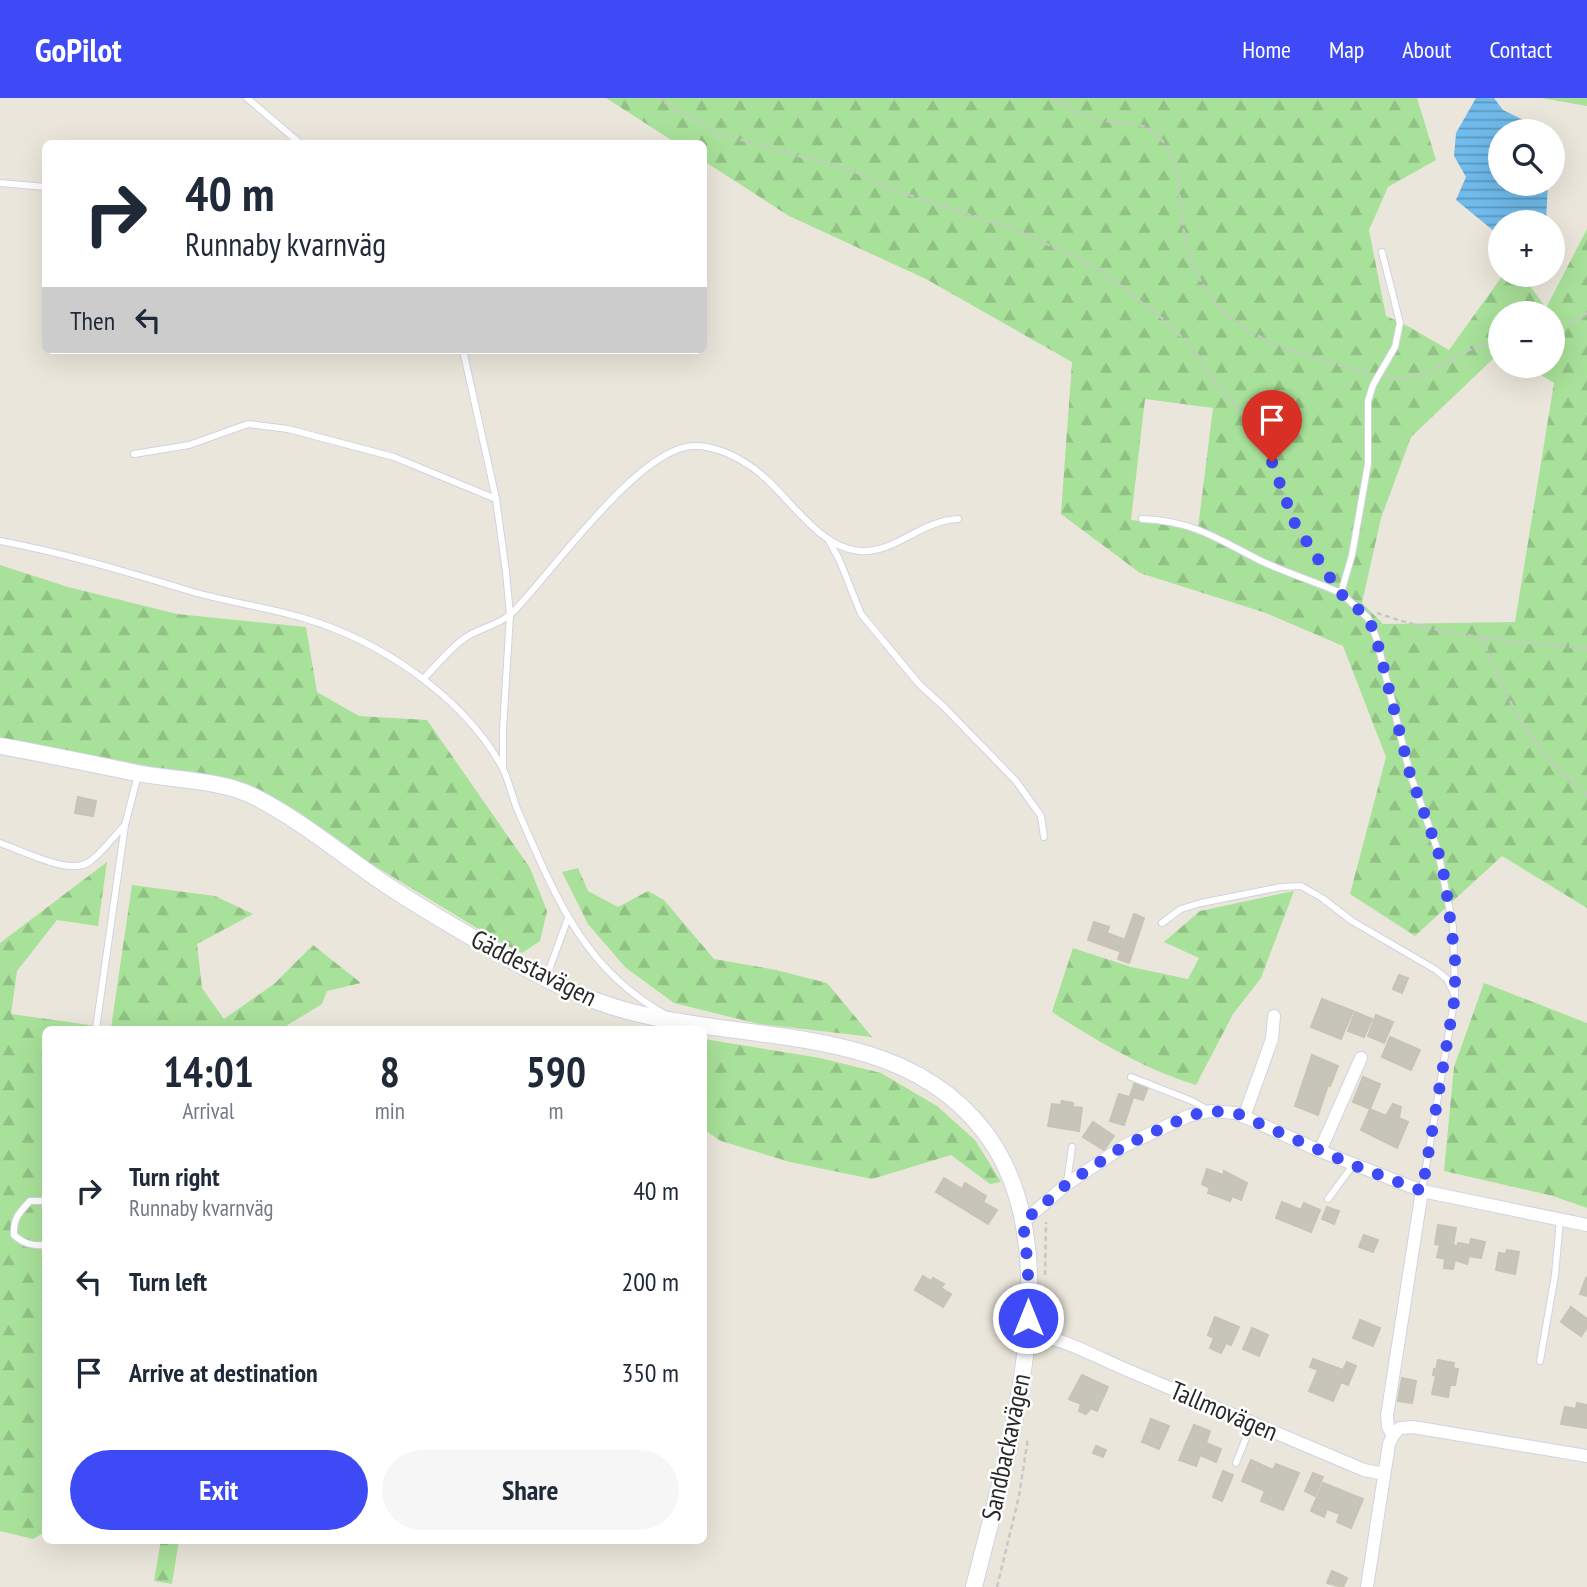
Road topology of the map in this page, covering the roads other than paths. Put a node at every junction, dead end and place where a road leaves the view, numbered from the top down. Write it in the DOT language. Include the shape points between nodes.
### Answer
graph roads {
  1 [pos="247,98"];
  2 [pos="296,140"];
  3 [pos="0,183"];
  4 [pos="42,187"];
  5 [pos="1382,252"];
  6 [pos="464,354"];
  7 [pos="134,454"];
  8 [pos="496,499"];
  9 [pos="958,519"];
  10 [pos="1142,519"];
  11 [pos="827,537"];
  12 [pos="0,541"];
  13 [pos="1340,593"];
  14 [pos="510,615"];
  15 [pos="424,678"];
  16 [pos="0,746"];
  17 [pos="503,768"];
  18 [pos="139,773"];
  19 [pos="125,825"];
  20 [pos="1044,837"];
  21 [pos="0,844"];
  22 [pos="568,918"];
  23 [pos="1162,923"];
  24 [pos="546,978"];
  25 [pos="1455,996"];
  26 [pos="1274,1016"];
  27 [pos="677,1021"];
  28 [pos="96,1026"];
  29 [pos="701,1026"];
  30 [pos="707,1027"];
  31 [pos="1361,1058"];
  32 [pos="1131,1077"];
  33 [pos="1210,1111"];
  34 [pos="1244,1117"];
  35 [pos="1072,1147"];
  36 [pos="1320,1151"];
  37 [pos="1353,1165"];
  38 [pos="1067,1184"];
  39 [pos="1422,1191"];
  40 [pos="1328,1199"];
  41 [pos="42,1201"];
  42 [pos="1561,1218"];
  43 [pos="1023,1222"];
  44 [pos="1587,1225"];
  45 [pos="42,1245"];
  46 [pos="1027,1333"];
  47 [pos="1540,1361"];
  48 [pos="1252,1422"];
  49 [pos="1393,1435"];
  50 [pos="1587,1457"];
  51 [pos="1236,1463"];
  52 [pos="1384,1474"];
  53 [pos="974,1587"];
  54 [pos="1367,1587"];
  1 -- 2 [label="lane"];
  3 -- 4 [label="lane"];
  5 -- 13 [label="lane" via="1400,323 1395,346 1368,401 1368,464 1352,555"];
  6 -- 8 [label="lane"];
  7 -- 8 [label="lane" via="189,445 248,424 288,429 394,457"];
  8 -- 14 [label="lane"];
  9 -- 11 [label="lane" via="920,528 890,547 859,551"];
  10 -- 13 [label="lane" via="1182,523"];
  11 -- 14 [label="lane" via="748,464 718,449 692,445 670,452 638,474 583,529"];
  11 -- 20 [label="lane" via="861,614 919,684 1016,781 1041,816"];
  12 -- 15 [label="lane" via="306,619 359,641"];
  13 -- 25 [label="lane" via="1368,618 1376,637 1410,774 1438,851 1453,927"];
  14 -- 15 [label="lane" via="465,638"];
  14 -- 17 [label="lane"];
  15 -- 17 [label="lane" via="472,723"];
  16 -- 18 [label="street, Gäddestavägen"];
  17 -- 22 [label="lane" via="552,891"];
  18 -- 19 [label="lane"];
  18 -- 24 [label="street, Gäddestavägen" via="250,794 417,904"];
  19 -- 21 [label="lane" via="88,863 74,867"];
  19 -- 28 [label="lane"];
  22 -- 24 [label="lane"];
  22 -- 27 [label="lane" via="608,972"];
  23 -- 25 [label="lane" via="1201,902 1301,886 1436,970 1447,979"];
  24 -- 27 [label="street, Gäddestavägen" via="597,1001"];
  25 -- 39 [label="lane"];
  26 -- 34 [label="street" via="1272,1039"];
  27 -- 29 [label="street, Gäddestavägen"];
  30 -- 43 [label="street, Gäddestavägen" via="847,1047 913,1073 976,1121 1014,1185"];
  31 -- 36 [label="street"];
  32 -- 33 [label="lane"];
  33 -- 34 [label="street"];
  33 -- 38 [label="street" via="1188,1116 1124,1146"];
  34 -- 36 [label="street"];
  35 -- 38 [label="lane"];
  36 -- 37 [label="street"];
  37 -- 39 [label="street"];
  37 -- 40 [label="lane"];
  38 -- 43 [label="street"];
  39 -- 42 [label="street"];
  39 -- 49 [label="street" via="1387,1416"];
  41 -- 45 [label="lane" via="30,1201 13,1222 14,1235 21,1241"];
  42 -- 44 [label="street"];
  42 -- 47 [label="lane"];
  43 -- 46 [label="street, Sandbackavägen"];
  46 -- 48 [label="street, Tallmovägen" via="1079,1348"];
  46 -- 53 [label="street, Sandbackavägen" via="1020,1395"];
  48 -- 51 [label="lane"];
  48 -- 52 [label="street, Tallmovägen" via="1364,1470"];
  49 -- 50 [label="street" via="1406,1426"];
  49 -- 52 [label="street"];
  52 -- 54 [label="street"];
}
